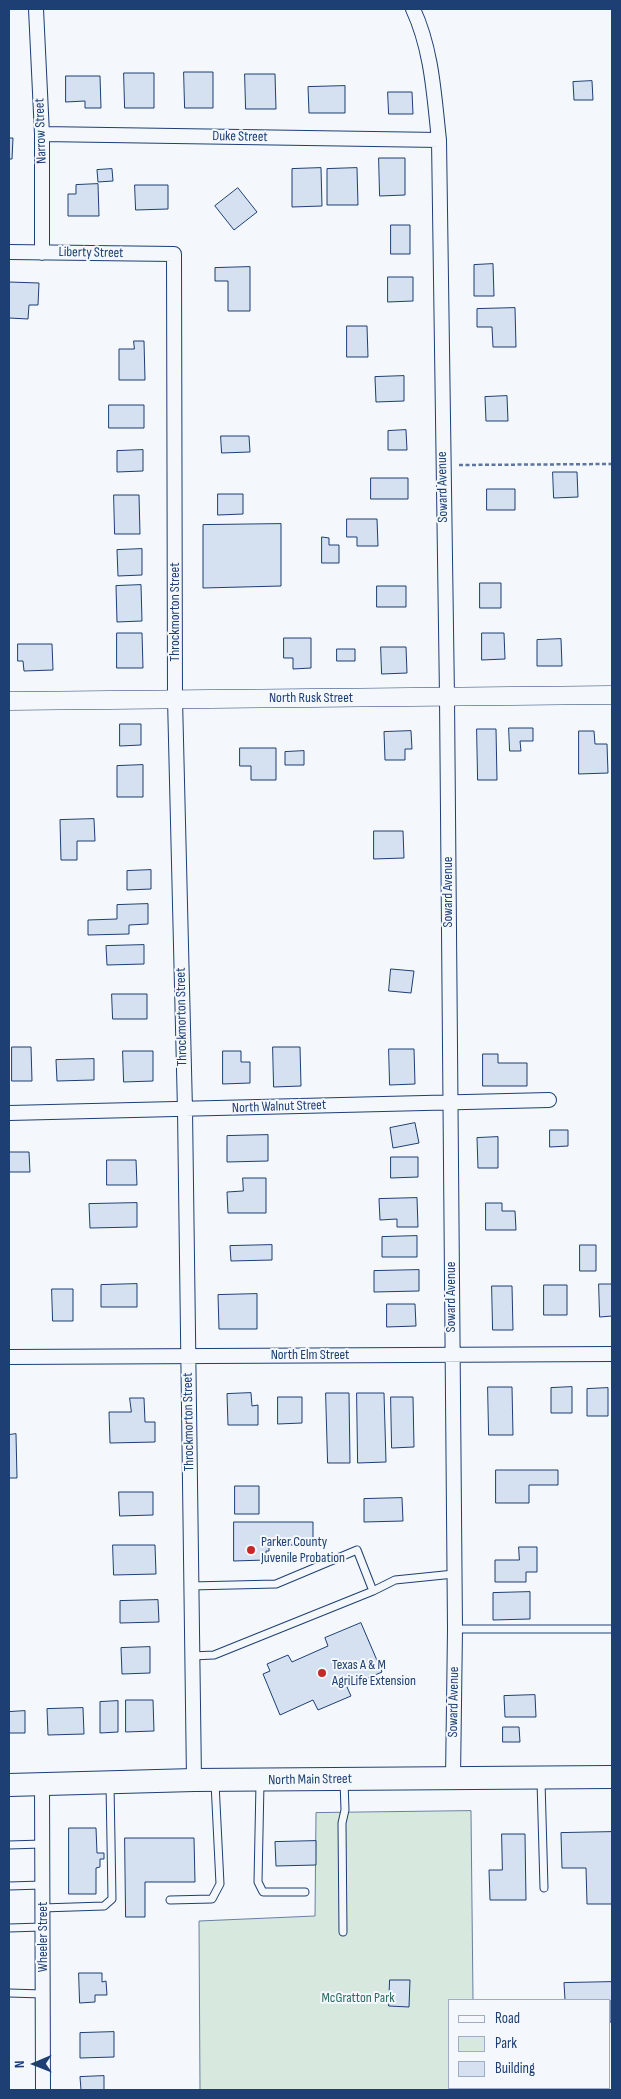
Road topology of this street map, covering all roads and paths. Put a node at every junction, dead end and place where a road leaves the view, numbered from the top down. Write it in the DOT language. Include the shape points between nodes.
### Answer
graph roads {
  1 [pos="36,9"];
  2 [pos="413,9"];
  3 [pos="42,134"];
  4 [pos="439,140"];
  5 [pos="9,252"];
  6 [pos="42,253"];
  7 [pos="174,254"];
  8 [pos="612,464"];
  9 [pos="443,465"];
  10 [pos="612,695"];
  11 [pos="447,697"];
  12 [pos="175,699"];
  13 [pos="9,701"];
  14 [pos="548,1100"];
  15 [pos="450,1102"];
  16 [pos="185,1110"];
  17 [pos="9,1113"];
  18 [pos="612,1354"];
  19 [pos="189,1355"];
  20 [pos="451,1355"];
  21 [pos="9,1357"];
  22 [pos="454,1574"];
  23 [pos="191,1586"];
  24 [pos="374,1591"];
  25 [pos="455,1629"];
  26 [pos="612,1629"];
  27 [pos="192,1656"];
  28 [pos="612,1777"];
  29 [pos="453,1778"];
  30 [pos="541,1778"];
  31 [pos="344,1779"];
  32 [pos="204,1780"];
  33 [pos="260,1780"];
  34 [pos="110,1782"];
  35 [pos="9,1784"];
  36 [pos="42,1784"];
  37 [pos="42,1844"];
  38 [pos="9,1845"];
  39 [pos="42,1885"];
  40 [pos="9,1886"];
  41 [pos="544,1888"];
  42 [pos="305,1892"];
  43 [pos="170,1900"];
  44 [pos="42,1908"];
  45 [pos="42,1926"];
  46 [pos="9,1928"];
  47 [pos="343,1932"];
  48 [pos="9,1993"];
  49 [pos="43,1994"];
  50 [pos="43,2090"];
  1 -- 3 [label="street, Narrow Street"];
  2 -- 4 [label="street, Soward Avenue" via="431,64"];
  3 -- 4 [label="street, Duke Street"];
  3 -- 6 [label="street, Narrow Street"];
  4 -- 9 [label="street, Soward Avenue"];
  5 -- 6 [label="street, Liberty Street"];
  6 -- 7 [label="street, Liberty Street"];
  7 -- 12 [label="street, Throckmorton Street"];
  8 -- 9 [label="path"];
  9 -- 11 [label="street, Soward Avenue"];
  10 -- 11 [label="street, North Rusk Street"];
  11 -- 12 [label="street, North Rusk Street"];
  11 -- 15 [label="street, Soward Avenue"];
  12 -- 13 [label="street, North Rusk Street"];
  12 -- 16 [label="street, Throckmorton Street"];
  14 -- 15 [label="street, North Walnut Street"];
  15 -- 16 [label="street, North Walnut Street"];
  15 -- 20 [label="street, Soward Avenue"];
  16 -- 17 [label="street, North Walnut Street"];
  16 -- 19 [label="street, Throckmorton Street"];
  18 -- 20 [label="street, North Elm Street"];
  19 -- 20 [label="street, North Elm Street"];
  19 -- 21 [label="street, North Elm Street"];
  19 -- 23 [label="street, Throckmorton Street"];
  20 -- 22 [label="street, Soward Avenue"];
  22 -- 24 [label="lane" via="395,1580"];
  22 -- 25 [label="street, Soward Avenue"];
  23 -- 24 [label="lane" via="276,1584 357,1550"];
  23 -- 27 [label="street, Throckmorton Street"];
  24 -- 27 [label="lane" via="214,1655"];
  25 -- 26 [label="lane"];
  25 -- 29 [label="street, Soward Avenue"];
  27 -- 32 [label="street, Throckmorton Street"];
  28 -- 30 [label="main road, North Main Street"];
  29 -- 30 [label="main road, North Main Street"];
  29 -- 31 [label="main road, North Main Street"];
  30 -- 41 [label="lane"];
  31 -- 33 [label="main road, North Main Street"];
  31 -- 47 [label="lane"];
  32 -- 33 [label="main road, North Main Street"];
  32 -- 34 [label="main road, North Main Street"];
  32 -- 43 [label="lane" via="220,1884 212,1898"];
  33 -- 42 [label="lane" via="258,1882 262,1892"];
  34 -- 36 [label="main road, North Main Street"];
  34 -- 44 [label="lane" via="112,1899 104,1906"];
  35 -- 36 [label="main road, North Main Street"];
  36 -- 37 [label="street, Wheeler Street"];
  37 -- 38 [label="lane"];
  37 -- 39 [label="street, Wheeler Street"];
  39 -- 40 [label="lane"];
  39 -- 44 [label="street, Wheeler Street"];
  44 -- 45 [label="street, Wheeler Street"];
  45 -- 46 [label="lane"];
  45 -- 49 [label="street, Wheeler Street"];
  48 -- 49 [label="lane"];
  49 -- 50 [label="street, Wheeler Street"];
}
